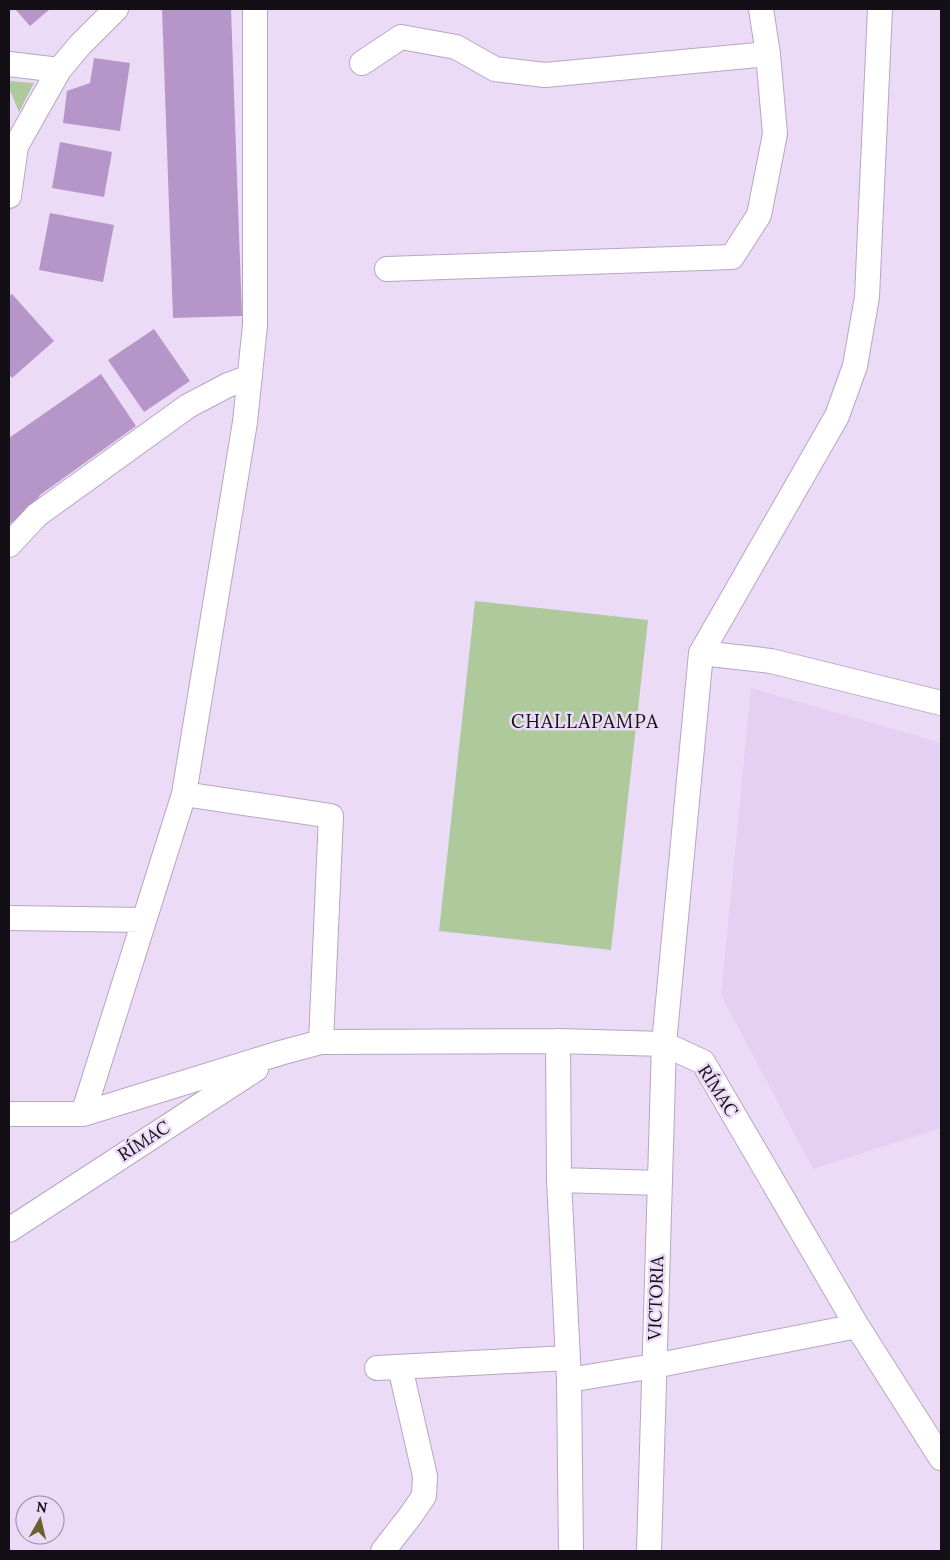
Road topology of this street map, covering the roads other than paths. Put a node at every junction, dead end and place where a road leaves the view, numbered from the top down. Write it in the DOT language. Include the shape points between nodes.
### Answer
graph roads {
  1 [pos="116,9"];
  2 [pos="255,9"];
  3 [pos="761,9"];
  4 [pos="880,9"];
  5 [pos="768,54"];
  6 [pos="362,63"];
  7 [pos="9,64"];
  8 [pos="59,70"];
  9 [pos="9,123"];
  10 [pos="16,146"];
  11 [pos="9,196"];
  12 [pos="387,269"];
  13 [pos="250,377"];
  14 [pos="9,545"];
  15 [pos="702,653"];
  16 [pos="941,703"];
  17 [pos="184,794"];
  18 [pos="9,918"];
  19 [pos="144,920"];
  20 [pos="558,1041"];
  21 [pos="321,1042"];
  22 [pos="664,1044"];
  23 [pos="280,1053"];
  24 [pos="9,1114"];
  25 [pos="82,1114"];
  26 [pos="559,1180"];
  27 [pos="660,1183"];
  28 [pos="9,1230"];
  29 [pos="857,1326"];
  30 [pos="654,1366"];
  31 [pos="400,1367"];
  32 [pos="377,1368"];
  33 [pos="569,1369"];
  34 [pos="941,1458"];
  35 [pos="383,1551"];
  36 [pos="572,1551"];
  37 [pos="649,1551"];
  1 -- 8 [label="street"];
  2 -- 13 [label="street" via="255,324"];
  3 -- 5 [label="street"];
  4 -- 15 [label="street" via="867,297 855,366 837,416"];
  5 -- 6 [label="street" via="546,75 495,69 456,47 401,37"];
  5 -- 12 [label="street" via="775,134 759,215 732,257"];
  7 -- 8 [label="street"];
  8 -- 10 [label="street"];
  9 -- 10 [label="street"];
  10 -- 11 [label="street"];
  13 -- 14 [label="street" via="188,406 37,515"];
  13 -- 17 [label="street"];
  15 -- 16 [label="street" via="772,661"];
  15 -- 22 [label="street, VICTORIA"];
  17 -- 19 [label="street"];
  17 -- 21 [label="street" via="331,816"];
  18 -- 19 [label="street"];
  19 -- 25 [label="street"];
  20 -- 21 [label="street, RÍMAC"];
  20 -- 22 [label="street, RÍMAC"];
  20 -- 26 [label="street"];
  21 -- 23 [label="street, RÍMAC"];
  22 -- 27 [label="street, VICTORIA"];
  22 -- 29 [label="street, RÍMAC" via="703,1062"];
  23 -- 25 [label="street, RÍMAC"];
  23 -- 28 [label="street, RÍMAC"];
  24 -- 25 [label="street, RÍMAC"];
  26 -- 27 [label="street"];
  26 -- 33 [label="street"];
  27 -- 30 [label="street, VICTORIA"];
  29 -- 30 [label="street"];
  29 -- 34 [label="street, RÍMAC"];
  30 -- 33 [label="street"];
  30 -- 37 [label="street, VICTORIA"];
  31 -- 32 [label="street"];
  31 -- 33 [label="street"];
  31 -- 35 [label="street" via="425,1476 424,1496"];
  33 -- 36 [label="street"];
}
